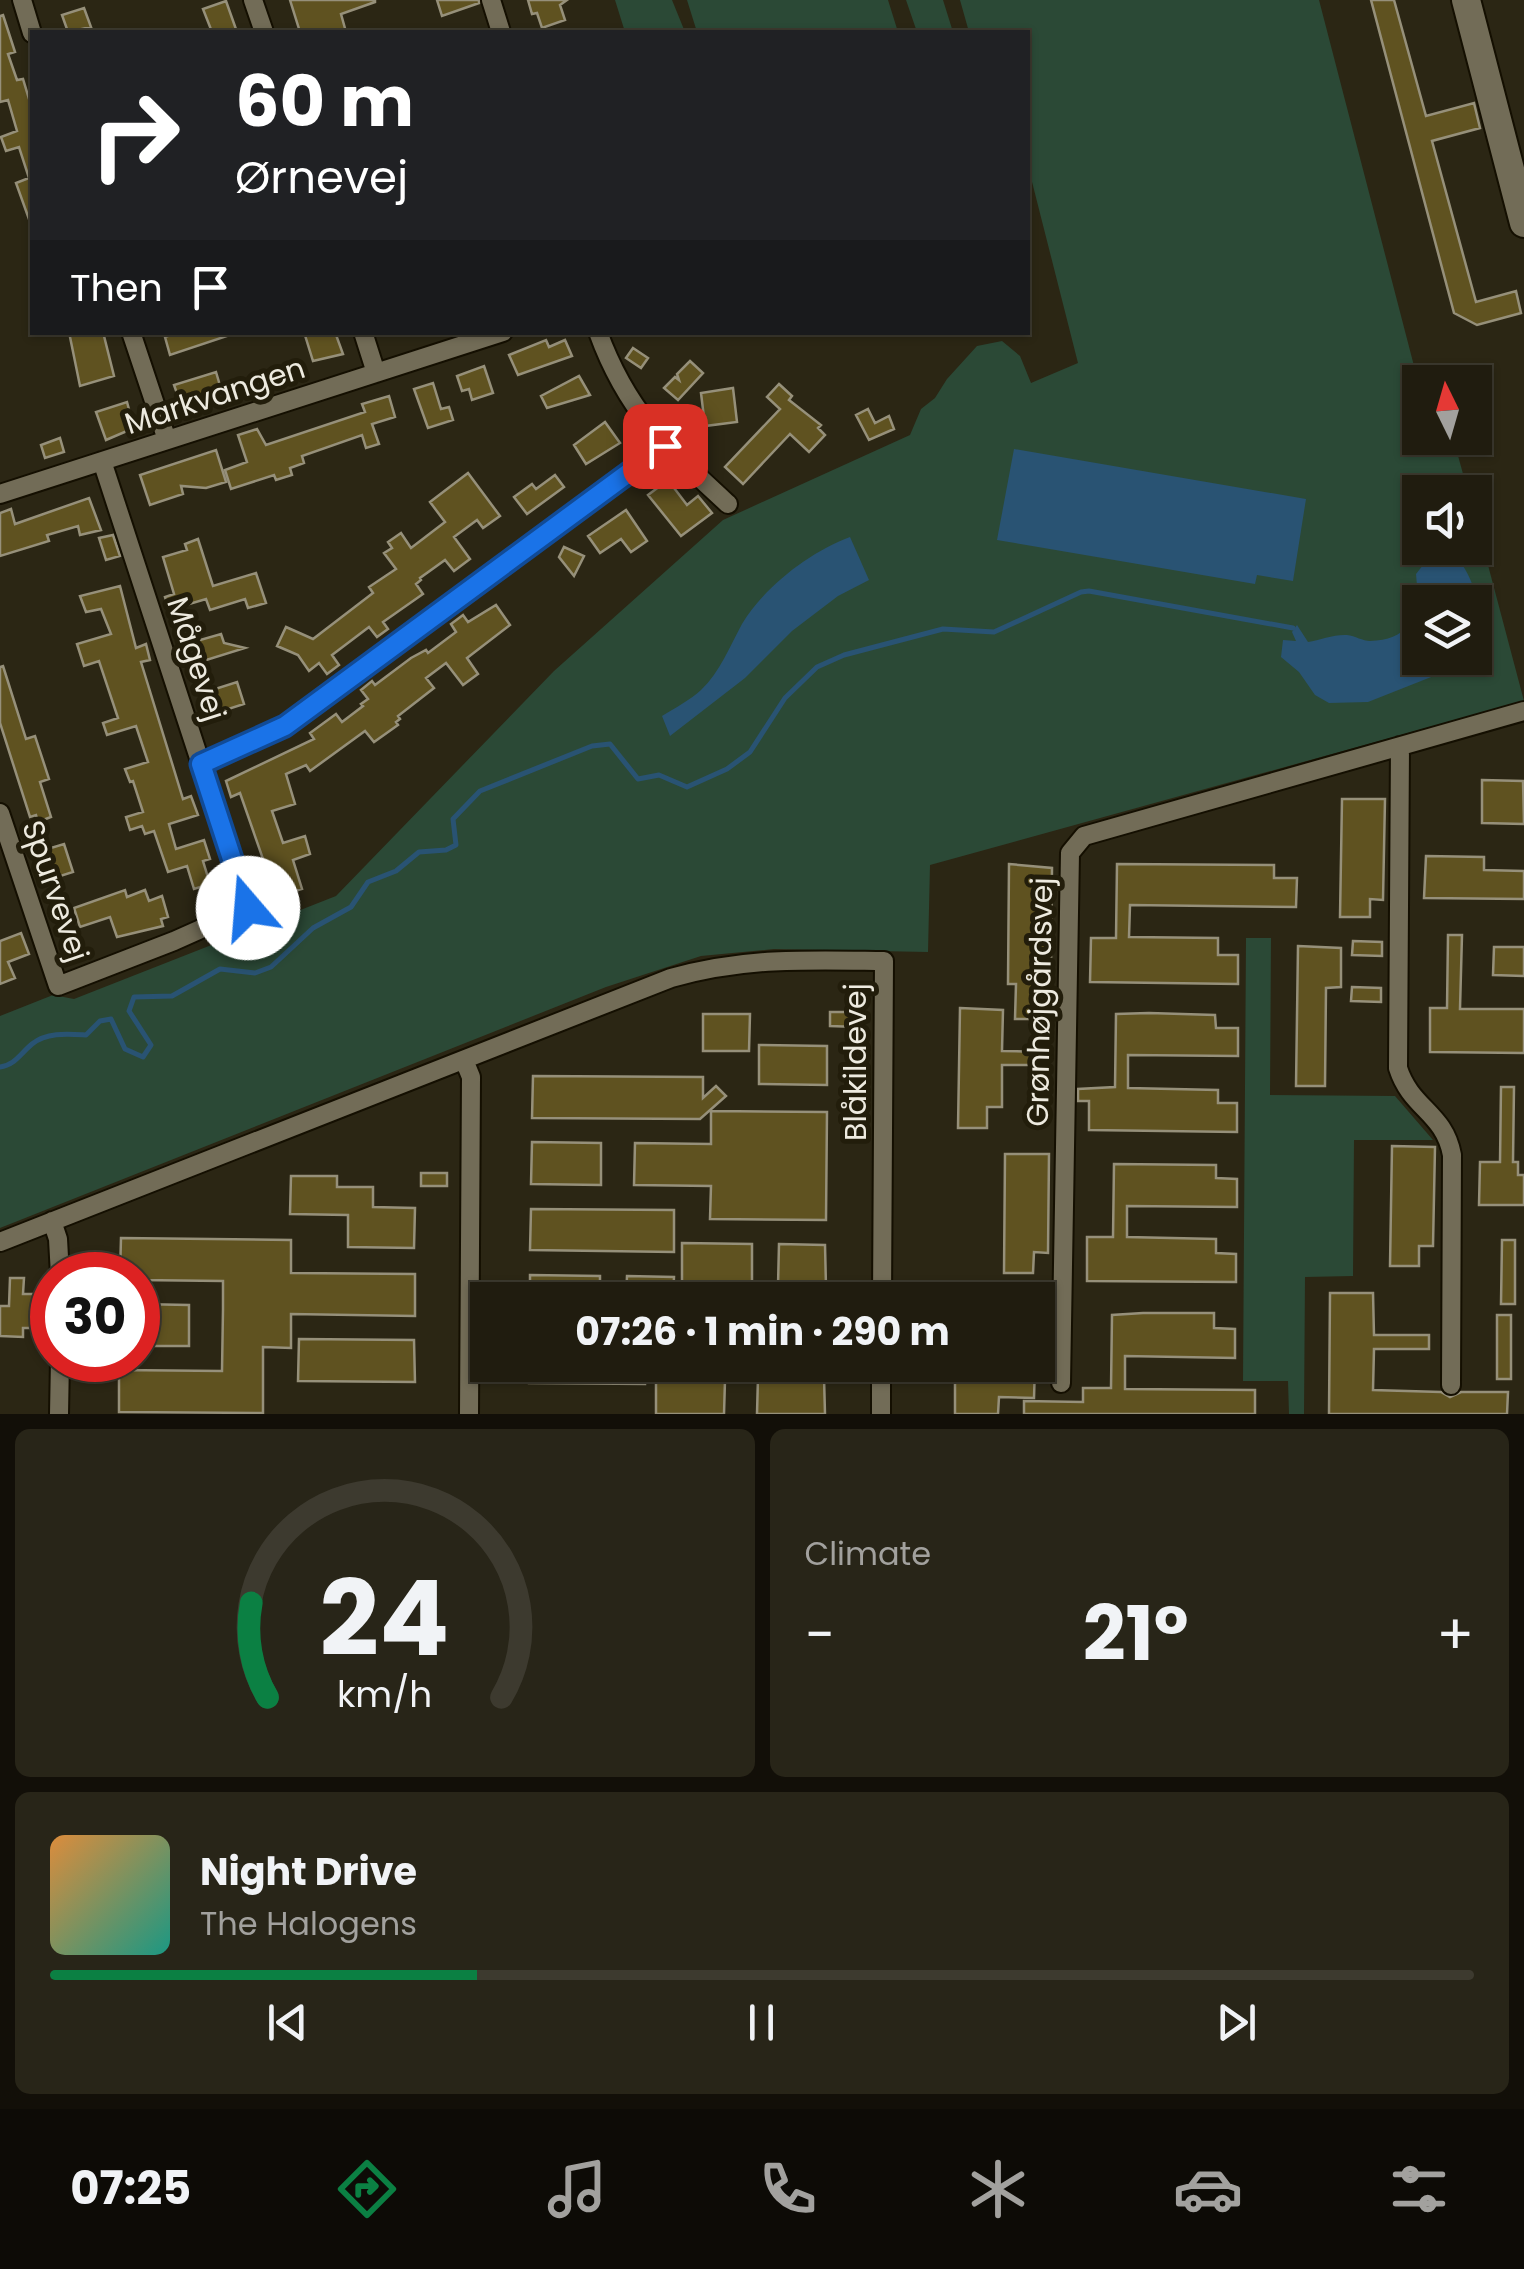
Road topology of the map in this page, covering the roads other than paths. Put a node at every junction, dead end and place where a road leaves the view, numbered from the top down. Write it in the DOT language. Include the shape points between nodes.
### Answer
graph roads {
  1 [pos="22,0"];
  2 [pos="253,0"];
  3 [pos="491,0"];
  4 [pos="1466,0"];
  5 [pos="31,30"];
  6 [pos="263,30"];
  7 [pos="500,30"];
  8 [pos="1524,222"];
  9 [pos="132,335"];
  10 [pos="364,335"];
  11 [pos="494,335"];
  12 [pos="599,335"];
  13 [pos="376,373"];
  14 [pos="166,440"];
  15 [pos="665,446"];
  16 [pos="102,461"];
  17 [pos="0,494"];
  18 [pos="728,504"];
  19 [pos="1524,712"];
  20 [pos="1400,746"];
  21 [pos="201,764"];
  22 [pos="0,813"];
  23 [pos="58,986"];
  24 [pos="464,1060"];
  25 [pos="52,1222"];
  26 [pos="0,1242"];
  27 [pos="59,1252"];
  28 [pos="882,1282"];
  29 [pos="60,1382"];
  30 [pos="881,1382"];
  31 [pos="1061,1383"];
  32 [pos="1451,1385"];
  33 [pos="59,1414"];
  34 [pos="469,1414"];
  35 [pos="881,1414"];
  1 -- 5 [label="street"];
  2 -- 6 [label="street"];
  3 -- 7 [label="street"];
  4 -- 8 [label="street"];
  9 -- 14 [label="street"];
  10 -- 13 [label="street"];
  11 -- 13 [label="street, Markvangen"];
  12 -- 15 [label="street" via="628,400"];
  13 -- 14 [label="street, Markvangen"];
  14 -- 16 [label="street, Markvangen"];
  15 -- 18 [label="street"];
  15 -- 21 [label="street" via="285,726"];
  16 -- 17 [label="street, Markvangen"];
  16 -- 21 [label="street, Mågevej"];
  19 -- 20 [label="street, Grønhøjgårdsvej"];
  20 -- 31 [label="street, Grønhøjgårdsvej" via="1084,836 1070,853"];
  20 -- 32 [label="street" via="1398,1068 1408,1092 1441,1123 1452,1155"];
  21 -- 23 [label="street, Mågevej" via="248,908"];
  22 -- 23 [label="street, Spurvevej"];
  24 -- 25 [label="street, Blåkildevej"];
  24 -- 28 [label="street, Blåkildevej" via="707,968 768,960 884,961"];
  24 -- 34 [label="street" via="470,1077"];
  25 -- 26 [label="street, Blåkildevej"];
  25 -- 27 [label="street"];
  29 -- 33 [label="street"];
  30 -- 35 [label="street"];
}
